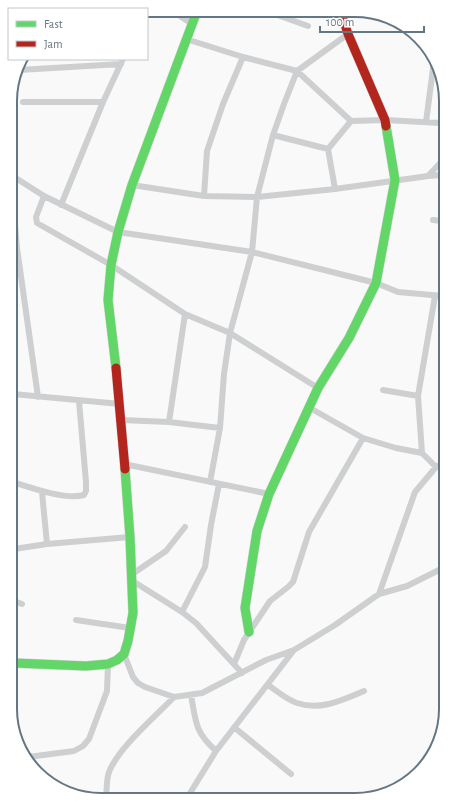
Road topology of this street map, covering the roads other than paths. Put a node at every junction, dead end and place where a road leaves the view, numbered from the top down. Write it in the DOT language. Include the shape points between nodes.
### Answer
graph roads {
  1 [pos="182,17"];
  2 [pos="195,17"];
  3 [pos="283,17"];
  4 [pos="343,17"];
  5 [pos="192,24"];
  6 [pos="308,26"];
  7 [pos="348,34"];
  8 [pos="186,39"];
  9 [pos="243,57"];
  10 [pos="122,62"];
  11 [pos="23,70"];
  12 [pos="433,70"];
  13 [pos="297,71"];
  14 [pos="23,102"];
  15 [pos="103,102"];
  16 [pos="385,120"];
  17 [pos="351,121"];
  18 [pos="426,122"];
  19 [pos="439,123"];
  20 [pos="273,135"];
  21 [pos="328,149"];
  22 [pos="439,164"];
  23 [pos="439,175"];
  24 [pos="428,176"];
  25 [pos="17,179"];
  26 [pos="395,180"];
  27 [pos="132,185"];
  28 [pos="335,189"];
  29 [pos="44,196"];
  30 [pos="204,196"];
  31 [pos="257,197"];
  32 [pos="61,204"];
  33 [pos="433,220"];
  34 [pos="439,221"];
  35 [pos="118,232"];
  36 [pos="17,248"];
  37 [pos="252,252"];
  38 [pos="111,265"];
  39 [pos="376,283"];
  40 [pos="435,296"];
  41 [pos="439,296"];
  42 [pos="185,314"];
  43 [pos="230,333"];
  44 [pos="318,388"];
  45 [pos="383,390"];
  46 [pos="17,394"];
  47 [pos="418,396"];
  48 [pos="38,397"];
  49 [pos="79,401"];
  50 [pos="120,404"];
  51 [pos="310,408"];
  52 [pos="121,420"];
  53 [pos="169,422"];
  54 [pos="220,428"];
  55 [pos="363,438"];
  56 [pos="422,453"];
  57 [pos="124,464"];
  58 [pos="439,464"];
  59 [pos="436,466"];
  60 [pos="210,482"];
  61 [pos="17,483"];
  62 [pos="219,484"];
  63 [pos="42,492"];
  64 [pos="269,494"];
  65 [pos="185,527"];
  66 [pos="130,537"];
  67 [pos="47,544"];
  68 [pos="17,549"];
  69 [pos="439,570"];
  70 [pos="131,577"];
  71 [pos="379,594"];
  72 [pos="17,602"];
  73 [pos="22,604"];
  74 [pos="182,612"];
  75 [pos="76,620"];
  76 [pos="130,628"];
  77 [pos="249,632"];
  78 [pos="294,650"];
  79 [pos="124,654"];
  80 [pos="17,662"];
  81 [pos="108,664"];
  82 [pos="234,664"];
  83 [pos="242,673"];
  84 [pos="268,685"];
  85 [pos="364,691"];
  86 [pos="191,695"];
  87 [pos="174,698"];
  88 [pos="235,728"];
  89 [pos="216,751"];
  90 [pos="32,756"];
  91 [pos="291,774"];
  92 [pos="106,793"];
  93 [pos="190,793"];
  1 -- 5 [label="street"];
  2 -- 5 [label="street"];
  3 -- 6 [label="street"];
  4 -- 7 [label="street"];
  5 -- 8 [label="street"];
  7 -- 13 [label="street"];
  7 -- 16 [label="street"];
  8 -- 9 [label="street"];
  8 -- 27 [label="street"];
  9 -- 13 [label="street"];
  9 -- 30 [label="street" via="222,104 207,151"];
  10 -- 11 [label="street"];
  10 -- 15 [label="street"];
  12 -- 18 [label="street"];
  13 -- 17 [label="street"];
  13 -- 20 [label="street"];
  14 -- 15 [label="street"];
  15 -- 32 [label="street"];
  16 -- 17 [label="street"];
  16 -- 18 [label="street"];
  16 -- 26 [label="street"];
  17 -- 21 [label="street"];
  18 -- 19 [label="street"];
  20 -- 21 [label="street"];
  20 -- 31 [label="street"];
  21 -- 28 [label="street"];
  22 -- 24 [label="street"];
  23 -- 24 [label="street"];
  24 -- 26 [label="street"];
  25 -- 29 [label="street"];
  26 -- 28 [label="street"];
  26 -- 39 [label="street"];
  27 -- 30 [label="street"];
  27 -- 35 [label="street"];
  28 -- 31 [label="street"];
  29 -- 32 [label="street"];
  29 -- 38 [label="street" via="36,217 38,224"];
  30 -- 31 [label="street"];
  31 -- 37 [label="street"];
  32 -- 35 [label="street"];
  33 -- 34 [label="street"];
  35 -- 37 [label="street"];
  35 -- 38 [label="street"];
  36 -- 48 [label="street"];
  37 -- 39 [label="street"];
  37 -- 43 [label="street"];
  38 -- 42 [label="street"];
  38 -- 50 [label="street" via="108,300"];
  39 -- 40 [label="street" via="398,292"];
  39 -- 44 [label="street" via="349,338"];
  40 -- 41 [label="street"];
  40 -- 47 [label="street"];
  42 -- 43 [label="street"];
  42 -- 53 [label="street"];
  43 -- 44 [label="street"];
  43 -- 54 [label="street"];
  44 -- 51 [label="street"];
  45 -- 47 [label="street"];
  46 -- 48 [label="street"];
  47 -- 56 [label="street"];
  48 -- 49 [label="street"];
  49 -- 50 [label="street"];
  49 -- 63 [label="street" via="86,490 84,495 78,497"];
  50 -- 52 [label="street"];
  51 -- 55 [label="street"];
  51 -- 64 [label="street"];
  52 -- 53 [label="street"];
  52 -- 57 [label="street"];
  53 -- 54 [label="street"];
  54 -- 60 [label="street"];
  55 -- 56 [label="street"];
  55 -- 77 [label="street" via="309,532 293,582 270,601"];
  56 -- 59 [label="street"];
  57 -- 60 [label="street"];
  57 -- 66 [label="street"];
  58 -- 59 [label="street"];
  59 -- 71 [label="street" via="416,492"];
  60 -- 62 [label="street"];
  61 -- 63 [label="street"];
  62 -- 64 [label="street"];
  62 -- 74 [label="street" via="210,525 205,567"];
  63 -- 67 [label="street"];
  64 -- 77 [label="street" via="257,531 245,608"];
  65 -- 70 [label="street" via="166,551"];
  66 -- 67 [label="street"];
  66 -- 70 [label="street"];
  67 -- 68 [label="street"];
  69 -- 71 [label="street" via="408,586"];
  70 -- 74 [label="street"];
  70 -- 76 [label="street" via="133,613"];
  71 -- 78 [label="street"];
  72 -- 73 [label="street"];
  74 -- 82 [label="street" via="196,623"];
  75 -- 76 [label="street"];
  76 -- 79 [label="street"];
  77 -- 82 [label="street"];
  78 -- 83 [label="street" via="266,660"];
  78 -- 84 [label="street"];
  79 -- 81 [label="street"];
  79 -- 87 [label="street" via="138,683"];
  80 -- 81 [label="street" via="86,666"];
  81 -- 90 [label="street" via="108,692 89,739 74,751"];
  82 -- 83 [label="street"];
  83 -- 86 [label="street" via="202,693"];
  84 -- 85 [label="street" via="296,703 312,706 329,705"];
  84 -- 88 [label="street"];
  86 -- 87 [label="street"];
  86 -- 89 [label="street" via="198,731"];
  87 -- 92 [label="street" via="114,761"];
  88 -- 89 [label="street"];
  88 -- 91 [label="street"];
  89 -- 93 [label="street"];
}
